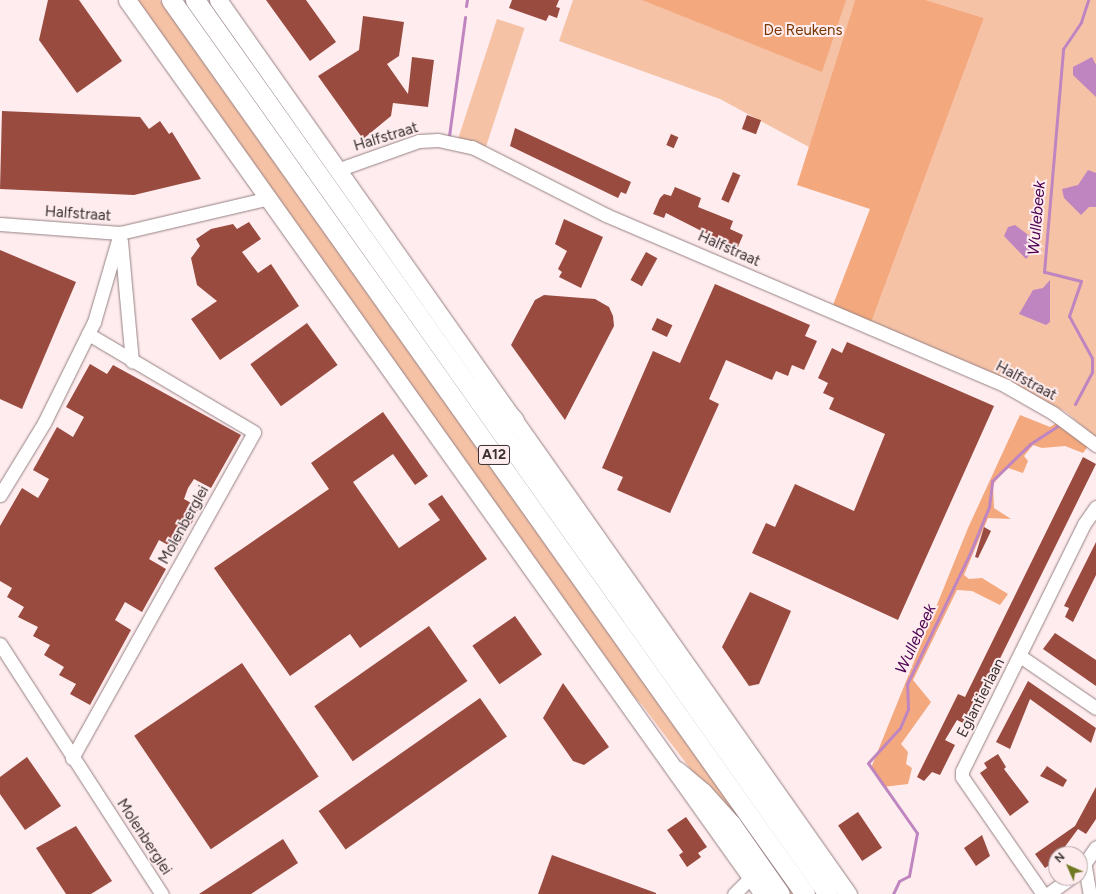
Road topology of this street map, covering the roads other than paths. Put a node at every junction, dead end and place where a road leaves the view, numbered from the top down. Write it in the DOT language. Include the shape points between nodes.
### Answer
graph roads {
  1 [pos="127,0"];
  2 [pos="171,0"];
  3 [pos="195,0"];
  4 [pos="218,0"];
  5 [pos="337,170"];
  6 [pos="269,198"];
  7 [pos="0,224"];
  8 [pos="120,233"];
  9 [pos="88,334"];
  10 [pos="441,348"];
  11 [pos="132,361"];
  12 [pos="514,420"];
  13 [pos="1096,445"];
  14 [pos="0,495"];
  15 [pos="1096,507"];
  16 [pos="0,644"];
  17 [pos="1020,656"];
  18 [pos="1096,708"];
  19 [pos="72,758"];
  20 [pos="677,771"];
  21 [pos="1096,847"];
  22 [pos="1088,860"];
  23 [pos="751,877"];
  24 [pos="1059,886"];
  25 [pos="162,894"];
  26 [pos="734,894"];
  27 [pos="763,894"];
  28 [pos="780,894"];
  29 [pos="805,894"];
  30 [pos="828,894"];
  31 [pos="848,894"];
  32 [pos="1043,894"];
  33 [pos="1048,894"];
  1 -- 6 [label="main road"];
  2 -- 29 [label="highway, A12"];
  3 -- 10 [label="highway, A12"];
  4 -- 5 [label="main road"];
  5 -- 12 [label="main road"];
  5 -- 13 [label="street, Halfstraat" via="419,141 438,140 472,147 606,215 1006,386 1053,413"];
  6 -- 8 [label="street, Halfstraat"];
  6 -- 20 [label="main road"];
  7 -- 8 [label="street, Halfstraat"];
  8 -- 9 [label="street"];
  8 -- 11 [label="street"];
  9 -- 11 [label="street, Molenberglei"];
  9 -- 14 [label="street" via="44,423"];
  10 -- 12 [label="highway" via="466,367"];
  10 -- 30 [label="highway, A12"];
  11 -- 19 [label="street, Molenberglei" via="254,432"];
  12 -- 31 [label="main road"];
  15 -- 17 [label="street, Eglantierlaan" via="1084,524"];
  16 -- 19 [label="street, Molenberglei"];
  17 -- 18 [label="street"];
  17 -- 32 [label="street, Eglantierlaan" via="962,771 962,777"];
  19 -- 25 [label="street, Molenberglei"];
  20 -- 23 [label="main road"];
  20 -- 28 [label="highway" via="702,792 731,824"];
  21 -- 22 [label="street"];
  23 -- 26 [label="street"];
  23 -- 27 [label="main road"];
  24 -- 33 [label="street"];
}
